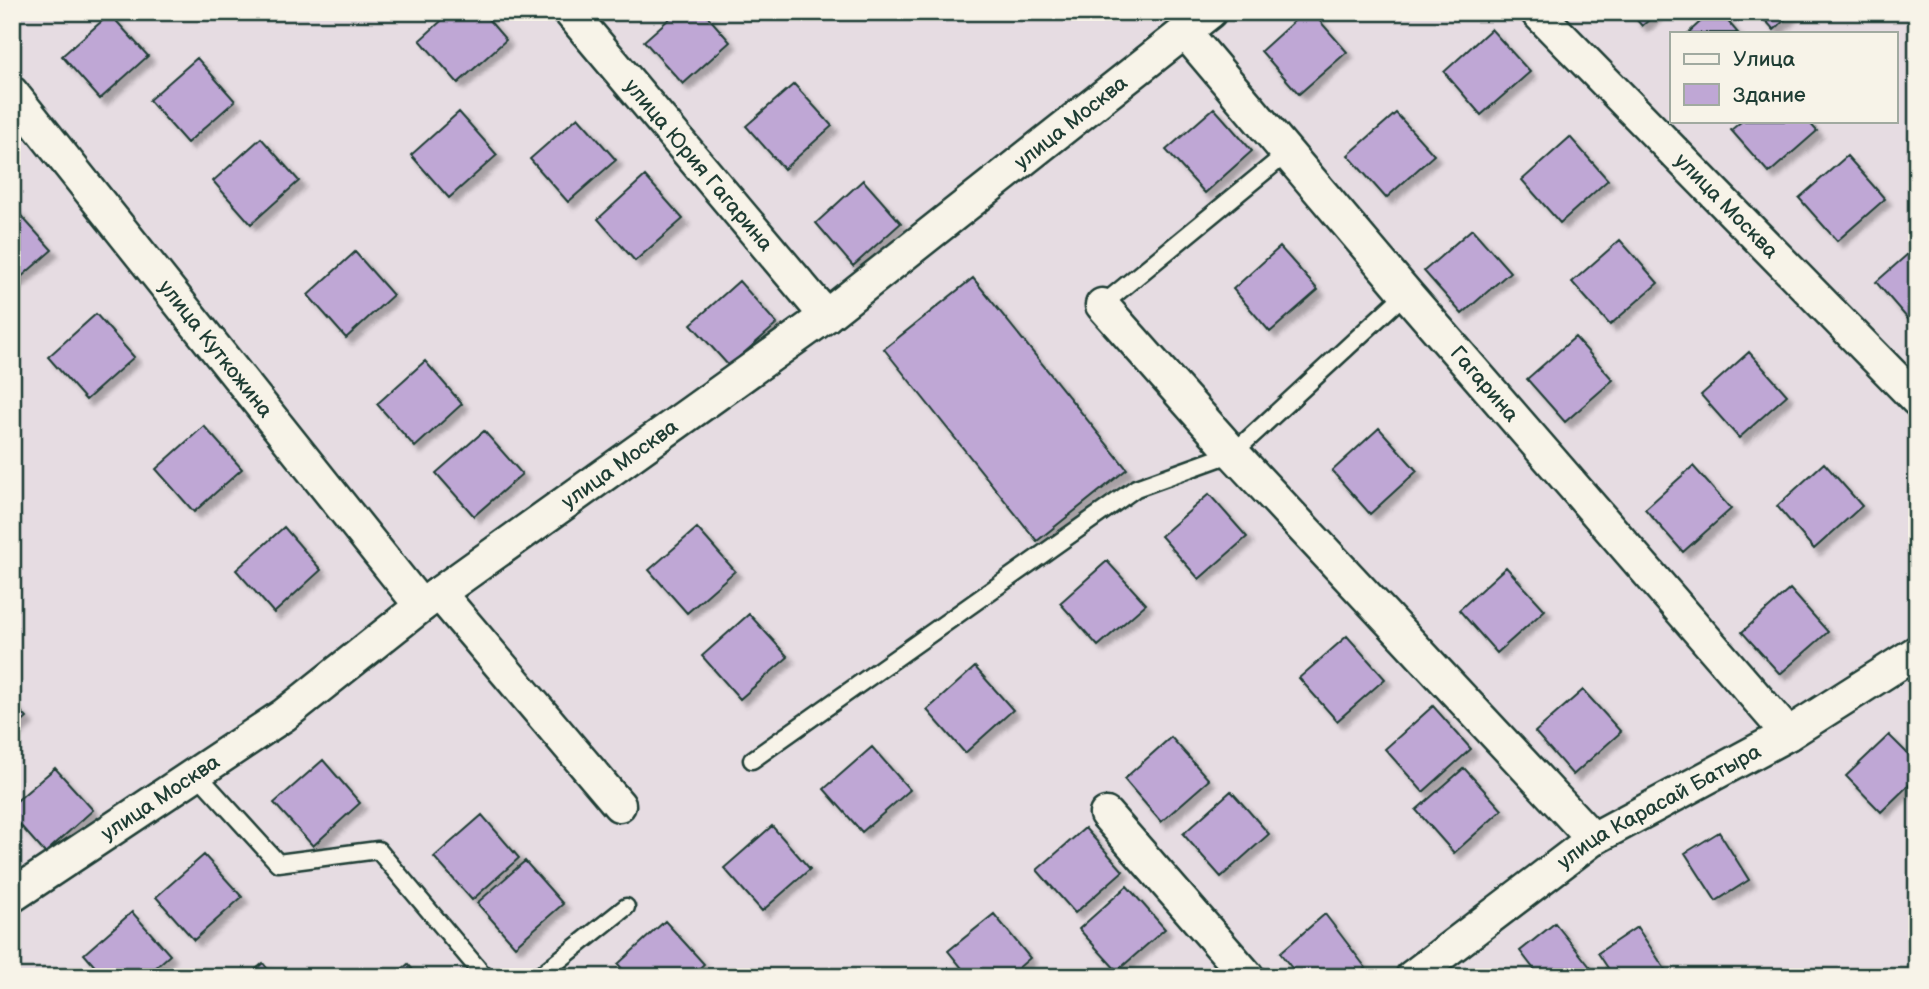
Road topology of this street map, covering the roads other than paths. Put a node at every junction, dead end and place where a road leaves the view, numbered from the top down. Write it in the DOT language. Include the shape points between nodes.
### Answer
graph roads {
  1 [pos="570,12"];
  2 [pos="1210,12"];
  3 [pos="1537,12"];
  4 [pos="1185,32"];
  5 [pos="12,93"];
  6 [pos="1287,153"];
  7 [pos="1406,293"];
  8 [pos="1102,305"];
  9 [pos="826,316"];
  10 [pos="1917,400"];
  11 [pos="1233,453"];
  12 [pos="430,599"];
  13 [pos="1917,652"];
  14 [pos="1788,734"];
  15 [pos="752,760"];
  16 [pos="197,774"];
  17 [pos="618,805"];
  18 [pos="1106,814"];
  19 [pos="1592,839"];
  20 [pos="12,896"];
  21 [pos="626,907"];
  22 [pos="485,977"];
  23 [pos="538,977"];
  24 [pos="1248,977"];
  25 [pos="1412,977"];
  1 -- 9 [label="street, улица Юрия Гагарина"];
  2 -- 4 [label="street, улица Москва"];
  3 -- 10 [label="street, улица Москва"];
  4 -- 6 [label="street, Гагарина"];
  4 -- 9 [label="street, улица Москва"];
  5 -- 12 [label="street, улица Куткожина"];
  6 -- 7 [label="street, Гагарина"];
  6 -- 8 [label="lane"];
  7 -- 11 [label="lane"];
  7 -- 14 [label="street, Гагарина"];
  8 -- 11 [label="street"];
  9 -- 12 [label="street, улица Москва"];
  11 -- 15 [label="lane" via="1136,488"];
  11 -- 19 [label="street"];
  12 -- 16 [label="street, улица Москва" via="284,715"];
  12 -- 17 [label="street, улица Куткожина"];
  13 -- 14 [label="street, улица Карасай Батыра"];
  14 -- 19 [label="street, улица Карасай Батыра"];
  16 -- 20 [label="street, улица Москва"];
  16 -- 22 [label="lane" via="278,863 378,850"];
  18 -- 24 [label="street"];
  19 -- 25 [label="street, улица Карасай Батыра"];
  21 -- 23 [label="lane"];
}
